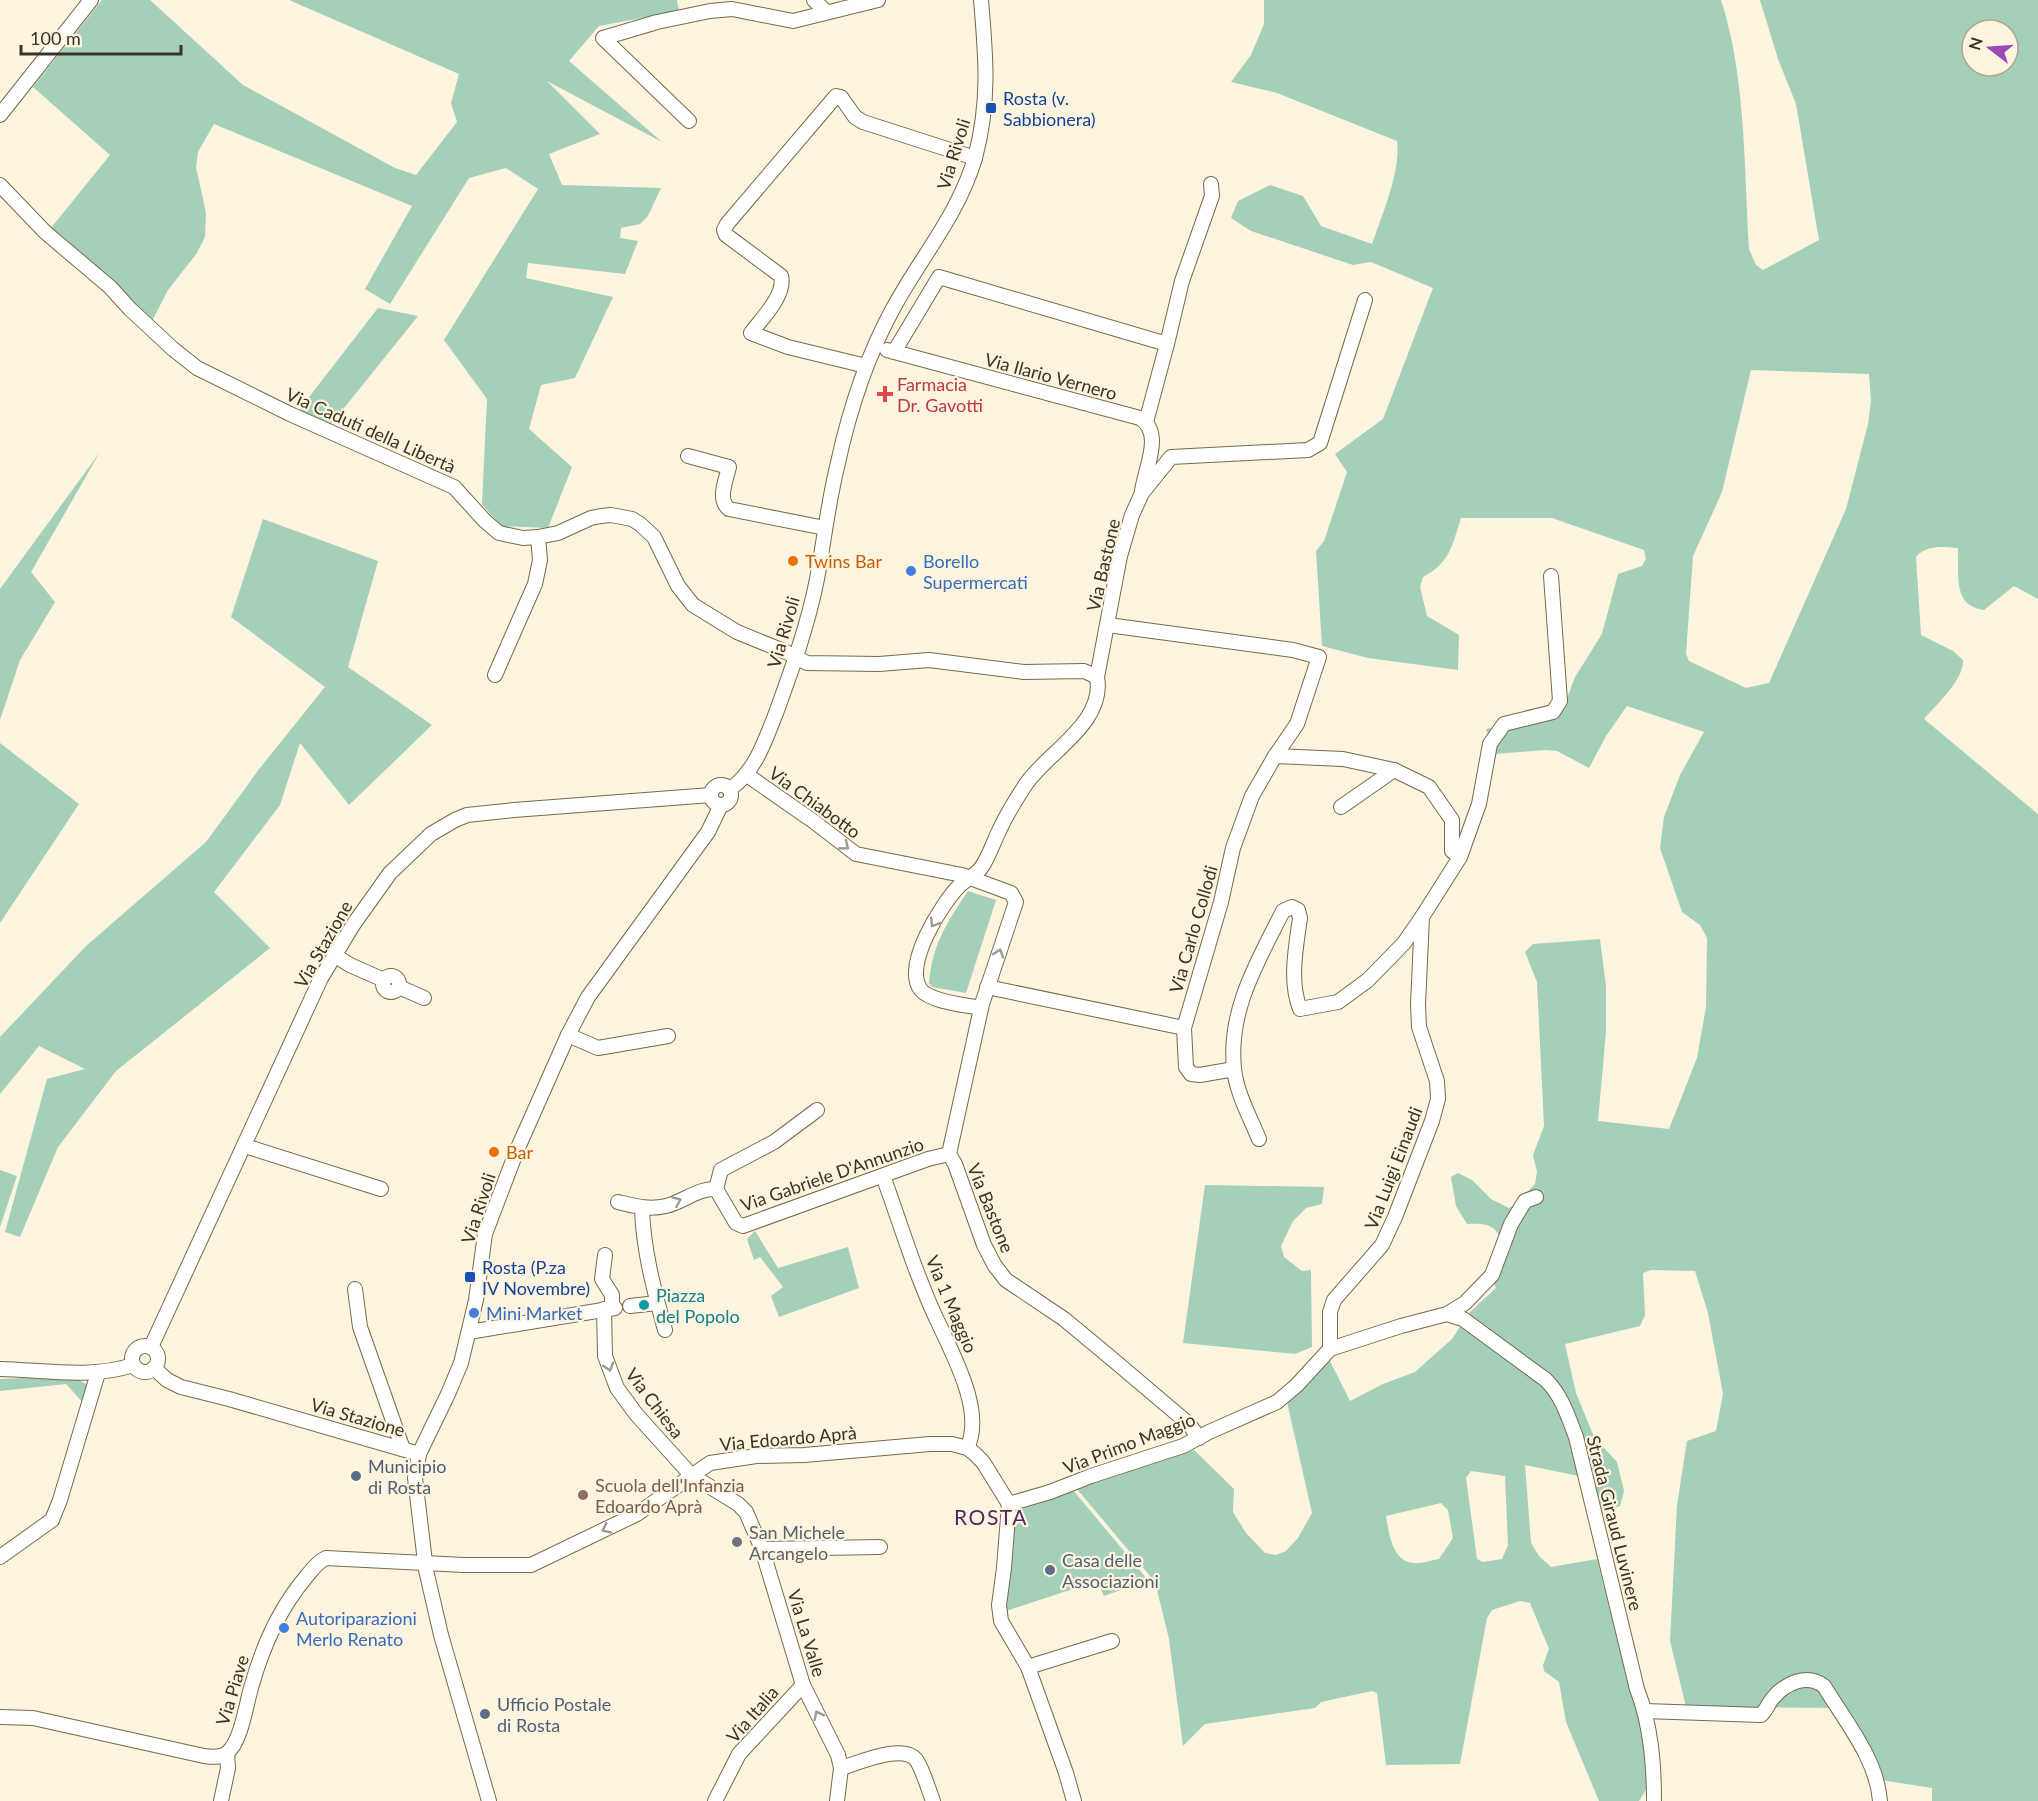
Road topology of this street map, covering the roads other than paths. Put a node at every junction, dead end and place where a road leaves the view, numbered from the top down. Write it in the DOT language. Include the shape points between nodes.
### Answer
graph roads {
  1 [pos="91,0"];
  2 [pos="814,0"];
  3 [pos="878,0"];
  4 [pos="981,0"];
  5 [pos="826,12"];
  6 [pos="0,115"];
  7 [pos="689,121"];
  8 [pos="975,158"];
  9 [pos="1211,184"];
  10 [pos="0,185"];
  11 [pos="1365,300"];
  12 [pos="1167,344"];
  13 [pos="874,346"];
  14 [pos="894,352"];
  15 [pos="866,366"];
  16 [pos="1146,422"];
  17 [pos="688,456"];
  18 [pos="1142,493"];
  19 [pos="825,528"];
  20 [pos="538,537"];
  21 [pos="1551,576"];
  22 [pos="1108,625"];
  23 [pos="796,658"];
  24 [pos="495,675"];
  25 [pos="1097,677"];
  26 [pos="1275,756"];
  27 [pos="1394,770"];
  28 [pos="747,775"];
  29 [pos="730,789"];
  30 [pos="716,800"];
  31 [pos="1341,807"];
  32 [pos="1460,857"];
  33 [pos="970,878"];
  34 [pos="1422,916"];
  35 [pos="334,955"];
  36 [pos="987,987"];
  37 [pos="424,998"];
  38 [pos="981,1008"];
  39 [pos="1184,1028"];
  40 [pos="568,1035"];
  41 [pos="668,1036"];
  42 [pos="1234,1069"];
  43 [pos="817,1110"];
  44 [pos="1259,1138"];
  45 [pos="245,1146"];
  46 [pos="949,1154"];
  47 [pos="883,1176"];
  48 [pos="714,1188"];
  49 [pos="381,1189"];
  50 [pos="1536,1197"];
  51 [pos="618,1202"];
  52 [pos="642,1208"];
  53 [pos="605,1255"];
  54 [pos="355,1289"];
  55 [pos="657,1303"];
  56 [pos="630,1306"];
  57 [pos="610,1308"];
  58 [pos="1447,1314"];
  59 [pos="665,1330"];
  60 [pos="469,1332"];
  61 [pos="151,1347"];
  62 [pos="1330,1349"];
  63 [pos="133,1365"];
  64 [pos="154,1368"];
  65 [pos="0,1369"];
  66 [pos="98,1372"];
  67 [pos="1199,1438"];
  68 [pos="967,1448"];
  69 [pos="403,1449"];
  70 [pos="419,1454"];
  71 [pos="691,1475"];
  72 [pos="1009,1504"];
  73 [pos="880,1547"];
  74 [pos="762,1549"];
  75 [pos="0,1557"];
  76 [pos="424,1562"];
  77 [pos="1112,1641"];
  78 [pos="1028,1667"];
  79 [pos="803,1685"];
  80 [pos="1645,1711"];
  81 [pos="0,1717"];
  82 [pos="227,1753"];
  83 [pos="841,1768"];
  84 [pos="835,1800"];
  85 [pos="1653,1800"];
  86 [pos="221,1801"];
  87 [pos="489,1801"];
  88 [pos="715,1801"];
  89 [pos="933,1801"];
  90 [pos="1074,1801"];
  91 [pos="1880,1801"];
  1 -- 6 [label="street"];
  2 -- 5 [label="street"];
  3 -- 5 [label="street"];
  4 -- 8 [label="street, Via Rivoli" via="987,82"];
  5 -- 7 [label="street" via="793,21 732,9 710,11 603,38"];
  8 -- 13 [label="street, Via Rivoli" via="945,227 896,302"];
  8 -- 15 [label="street" via="863,122 842,97 836,96 724,230 781,276 783,284 778,295 751,333 788,347"];
  9 -- 12 [label="street" via="1212,196 1182,281"];
  10 -- 20 [label="street, Via Caduti della Libertà" via="45,232 197,368 454,487 499,533"];
  11 -- 18 [label="street, Via Bastone" via="1320,443 1308,450 1171,457"];
  12 -- 14 [label="street" via="939,277"];
  12 -- 16 [label="street"];
  13 -- 14 [label="street, Via Ilario Vernero"];
  13 -- 15 [label="street, Via Rivoli"];
  14 -- 16 [label="street, Via Ilario Vernero"];
  15 -- 19 [label="street, Via Rivoli" via="837,467"];
  16 -- 18 [label="street" via="1152,443"];
  17 -- 19 [label="street" via="729,467 722,500 729,509"];
  18 -- 22 [label="street, Via Bastone" via="1126,533"];
  19 -- 23 [label="street, Via Rivoli"];
  20 -- 23 [label="street, Via Caduti della Libertà" via="600,516 632,519 654,537 678,586 693,605 737,632"];
  20 -- 24 [label="street" via="540,560 535,584"];
  21 -- 32 [label="street" via="1560,701 1553,712 1504,724 1490,744 1479,804"];
  22 -- 25 [label="street, Via Bastone"];
  22 -- 26 [label="street, Via Carlo Collodi" via="1293,650 1319,657 1297,724"];
  23 -- 25 [label="street, Via Caduti della Libertà" via="812,664 929,660 1024,672 1084,671"];
  23 -- 28 [label="street, Via Rivoli"];
  25 -- 33 [label="street, Via Bastone" via="1095,699 1081,727 1026,783 1003,820 986,861"];
  26 -- 27 [label="street" via="1343,759"];
  26 -- 39 [label="street, Via Carlo Collodi" via="1240,826"];
  27 -- 31 [label="street"];
  27 -- 32 [label="street" via="1429,787 1452,820 1452,851"];
  28 -- 29 [label="street, Via Rivoli"];
  28 -- 33 [label="street, Via Chiabotto, one-way" via="856,854"];
  29 -- 30 [label="street, Via Stazione" via="718,785 713,789"];
  30 -- 35 [label="street, Via Stazione" via="514,810 454,820 431,834 390,873"];
  30 -- 40 [label="street, Via Rivoli" via="708,832 588,997"];
  32 -- 34 [label="street"];
  36 -- 33 [label="street, Via Bastone, one-way" via="1016,902 1011,893"];
  33 -- 38 [label="street, Via Bastone, one-way" via="950,897 931,927 916,974 920,990 926,995"];
  34 -- 42 [label="street" via="1404,943 1368,980 1338,1002 1300,1009 1294,967 1300,918 1298,910 1292,907 1283,911 1244,991 1236,1019"];
  34 -- 62 [label="street, Via Luigi Einaudi" via="1419,1027 1437,1081 1438,1099 1382,1245 1334,1300 1330,1312"];
  35 -- 37 [label="street" via="384,980 394,976 399,987"];
  35 -- 45 [label="street, Via Stazione"];
  36 -- 38 [label="street, Via Bastone"];
  36 -- 39 [label="street"];
  38 -- 46 [label="street, Via Bastone"];
  39 -- 42 [label="street, Via Carlo Collodi" via="1186,1067 1191,1074"];
  40 -- 41 [label="street" via="598,1048"];
  40 -- 60 [label="street, Via Rivoli" via="485,1234"];
  42 -- 44 [label="street"];
  43 -- 48 [label="street" via="774,1142 721,1170"];
  45 -- 49 [label="street"];
  45 -- 61 [label="street, Via Stazione"];
  46 -- 47 [label="street, Via Gabriele D'Annunzio"];
  46 -- 67 [label="street, Via Bastone" via="984,1245 1006,1280 1064,1319 1189,1424"];
  47 -- 48 [label="street, Via Gabriele D'Annunzio" via="743,1226 736,1223"];
  47 -- 68 [label="street, Via 1 Maggio" via="915,1267 958,1361 970,1402 972,1433"];
  52 -- 48 [label="street, one-way" via="667,1206"];
  50 -- 58 [label="street" via="1525,1202 1511,1224 1492,1275 1465,1303"];
  51 -- 52 [label="street"];
  52 -- 55 [label="street"];
  53 -- 57 [label="street, Via Chiesa" via="602,1279 612,1295"];
  54 -- 69 [label="street" via="360,1327"];
  55 -- 56 [label="street"];
  55 -- 59 [label="street"];
  57 -- 60 [label="street"];
  57 -- 71 [label="street, Via Chiesa, one-way" via="605,1356 617,1388"];
  58 -- 62 [label="street"];
  58 -- 80 [label="street, Strada Giraud Luvinere" via="1463,1319 1557,1391 1576,1437"];
  60 -- 70 [label="street, Via Rivoli" via="461,1363"];
  61 -- 63 [label="street" via="136,1350"];
  61 -- 64 [label="street" via="158,1357"];
  62 -- 67 [label="street, Via Primo Maggio" via="1277,1402"];
  63 -- 64 [label="street" via="143,1372"];
  63 -- 66 [label="street"];
  64 -- 69 [label="street, Via Stazione" via="181,1387"];
  65 -- 66 [label="street"];
  66 -- 75 [label="street" via="52,1520"];
  67 -- 72 [label="street, Via Primo Maggio"];
  68 -- 71 [label="street, Via Edoardo Aprà" via="930,1444 730,1458 710,1463"];
  68 -- 72 [label="street" via="983,1462"];
  69 -- 70 [label="street, Via Stazione"];
  70 -- 76 [label="street, Via Rivoli" via="416,1478"];
  71 -- 74 [label="street, Via Chiesa" via="738,1503"];
  71 -- 76 [label="street, Via Edoardo Aprà, one-way" via="637,1514 531,1565"];
  72 -- 78 [label="street" via="999,1605 1001,1621"];
  73 -- 74 [label="street"];
  74 -- 79 [label="street, Via La Valle"];
  76 -- 82 [label="street, Via Piave" via="336,1558 320,1561 297,1588 266,1643 236,1740"];
  76 -- 87 [label="street, Via Rivoli"];
  77 -- 78 [label="street"];
  78 -- 90 [label="street"];
  83 -- 79 [label="street, Via La Valle, one-way"];
  79 -- 88 [label="street, Via Italia" via="739,1754"];
  80 -- 85 [label="street, Strada Giraud Luvinere" via="1652,1754"];
  80 -- 91 [label="street" via="1761,1715 1780,1691 1809,1678 1824,1686 1859,1744 1874,1773"];
  81 -- 82 [label="street, Via Piave" via="33,1718 204,1756"];
  82 -- 86 [label="street"];
  83 -- 84 [label="street"];
  83 -- 89 [label="street" via="903,1752 917,1761"];
}
